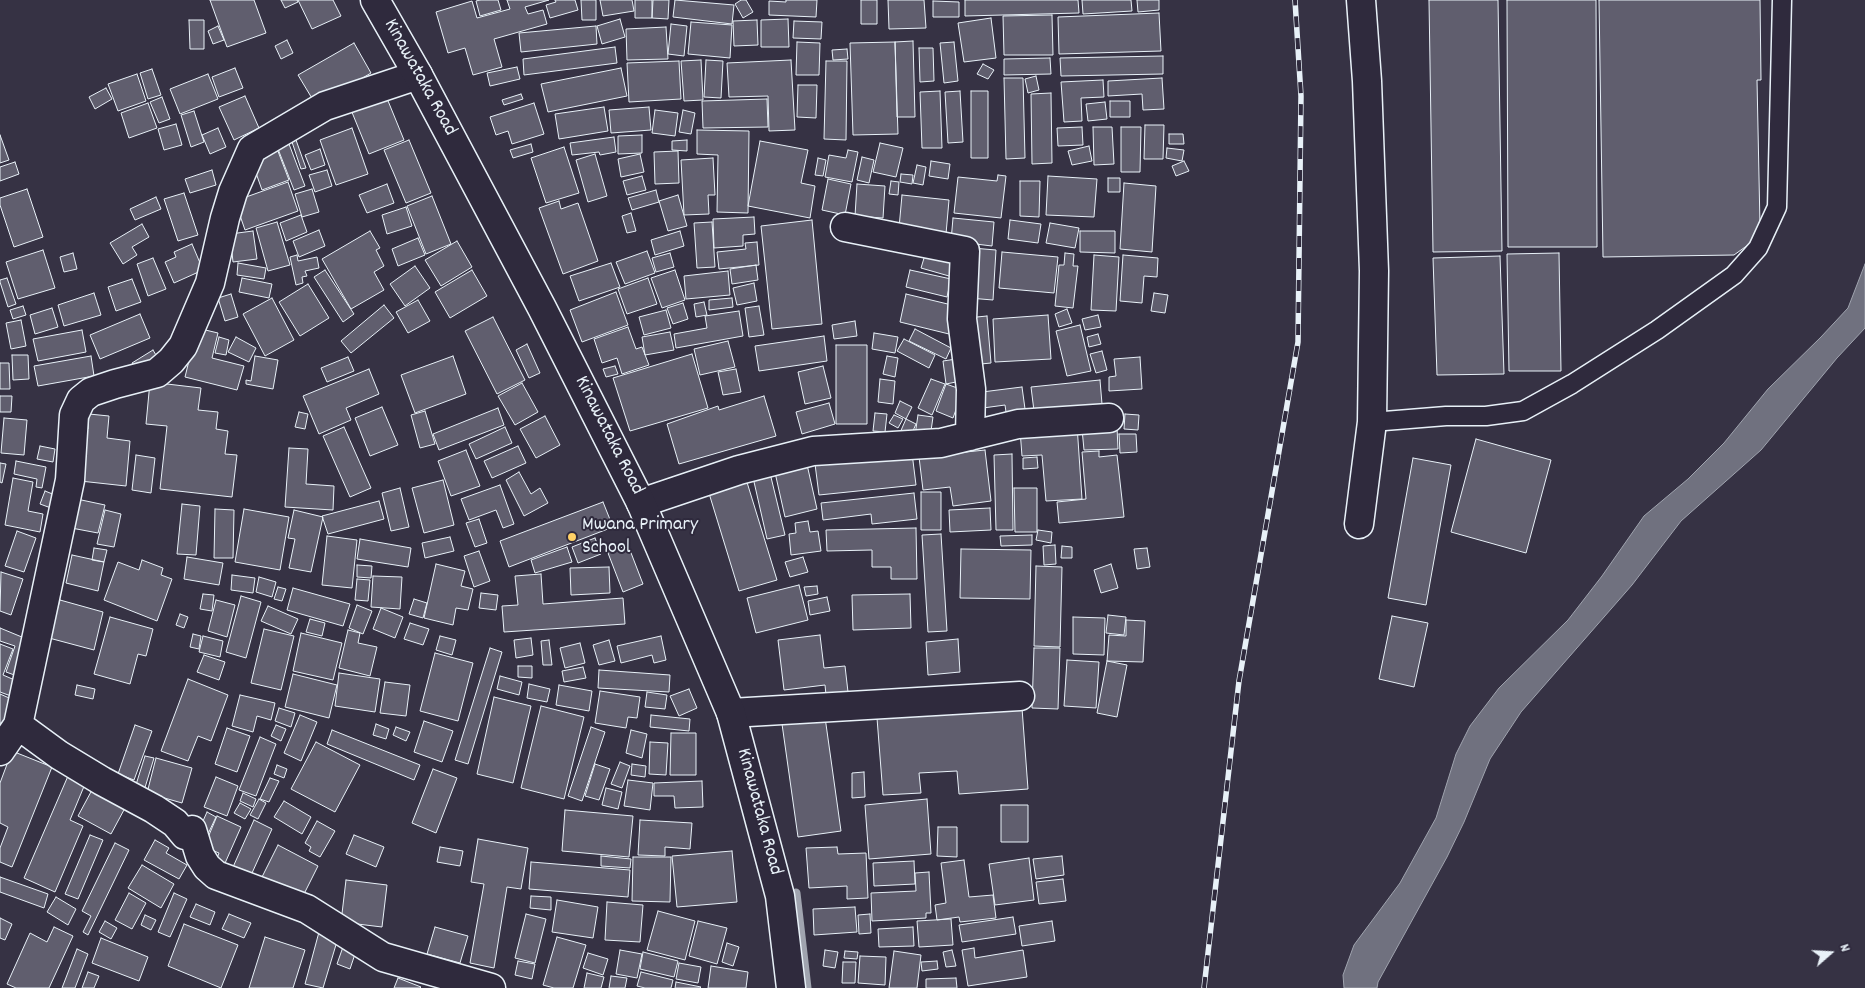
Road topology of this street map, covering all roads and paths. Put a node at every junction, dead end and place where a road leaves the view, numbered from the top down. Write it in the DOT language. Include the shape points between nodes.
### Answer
graph roads {
  1 [pos="375,0"];
  2 [pos="1361,0"];
  3 [pos="1782,0"];
  4 [pos="418,74"];
  5 [pos="845,227"];
  6 [pos="1109,418"];
  7 [pos="1372,422"];
  8 [pos="970,436"];
  9 [pos="642,503"];
  10 [pos="1359,524"];
  11 [pos="1020,696"];
  12 [pos="731,714"];
  13 [pos="18,725"];
  14 [pos="0,751"];
  15 [pos="491,988"];
  16 [pos="790,988"];
  1 -- 4 [label="street, Kinawataka Road"];
  2 -- 7 [label="street" via="1374,271"];
  3 -- 7 [label="lane" via="1776,206 1758,248 1734,275 1657,330 1523,411"];
  4 -- 9 [label="street, Kinawataka Road"];
  4 -- 13 [label="street" via="325,106 252,149 224,218 210,283 183,346 156,373 91,392 81,400 74,415 70,480"];
  5 -- 8 [label="street" via="965,251 962,319 971,389"];
  6 -- 8 [label="street" via="1018,424"];
  7 -- 10 [label="street"];
  8 -- 9 [label="street" via="941,443 813,451 738,470"];
  9 -- 12 [label="street, Kinawataka Road"];
  11 -- 12 [label="street"];
  12 -- 16 [label="street, Kinawataka Road" via="780,896"];
  13 -- 14 [label="street"];
  13 -- 15 [label="street" via="59,755 154,809 175,823 185,835 192,830 200,856 216,875 307,909 384,957"];
}
